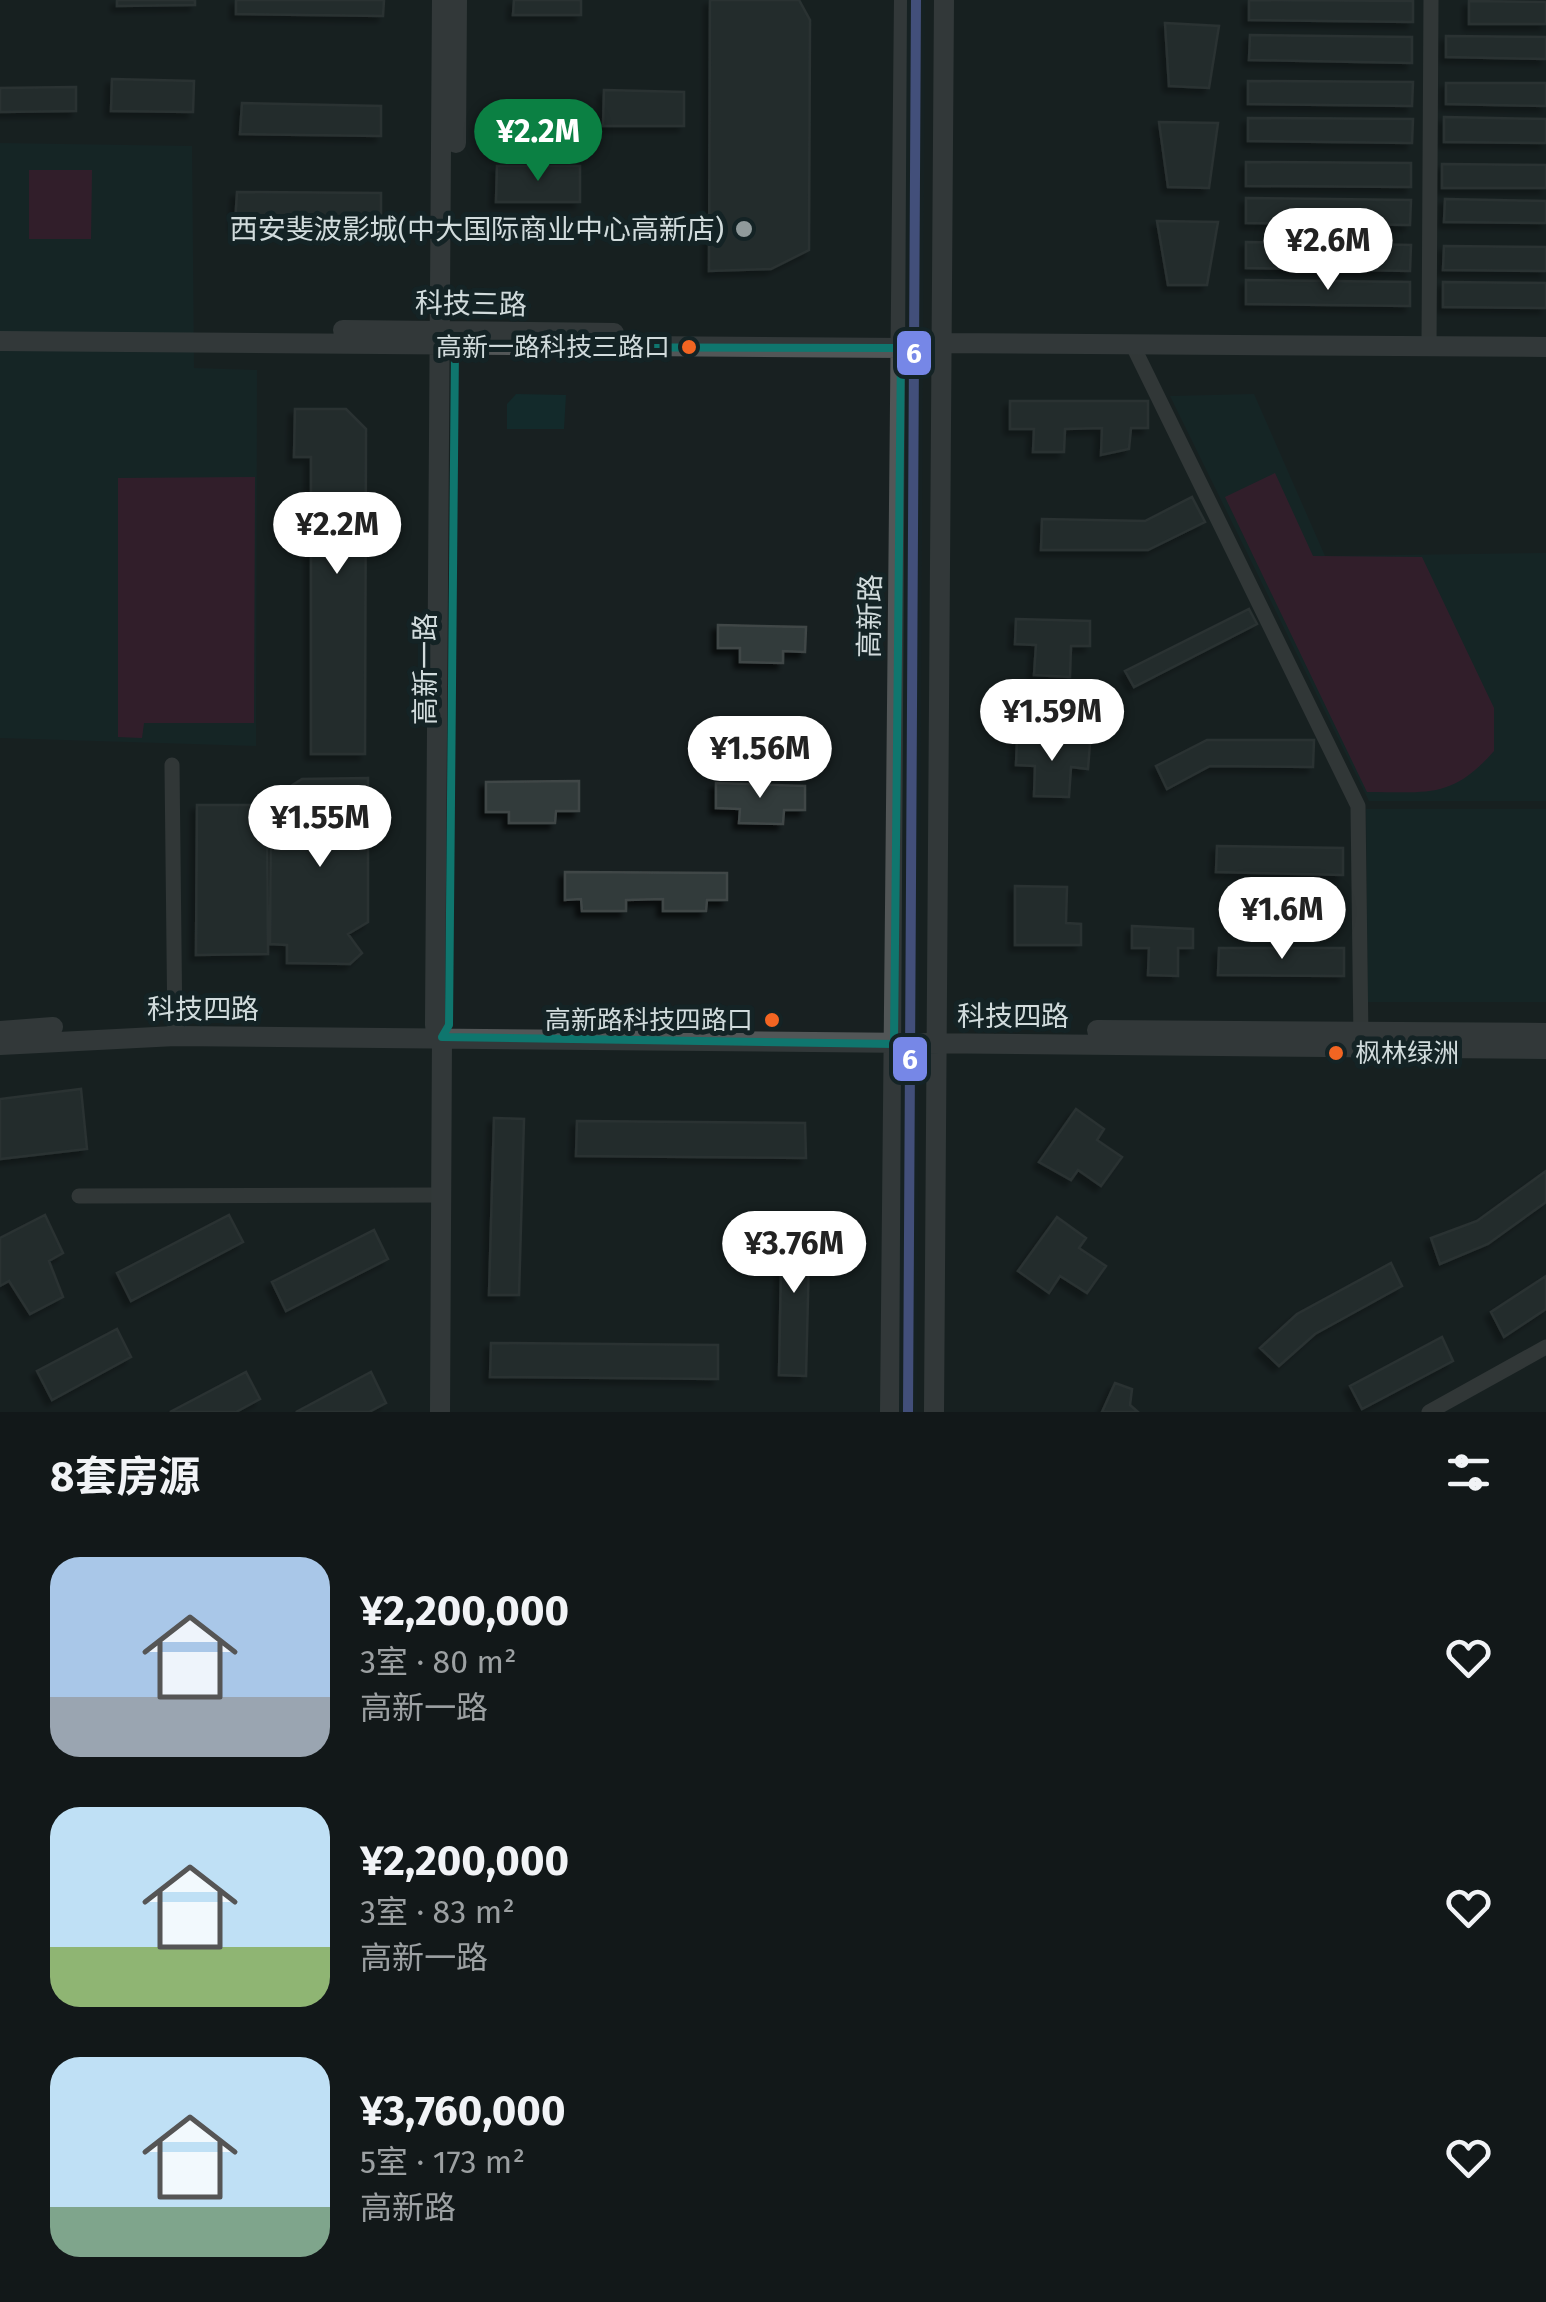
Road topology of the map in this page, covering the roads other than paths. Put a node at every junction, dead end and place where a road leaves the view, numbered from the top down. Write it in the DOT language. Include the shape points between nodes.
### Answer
graph roads {
  1 [pos="442,0"];
  2 [pos="457,0"];
  3 [pos="904,0"];
  4 [pos="944,0"];
  5 [pos="1431,0"];
  6 [pos="0,329"];
  7 [pos="448,339"];
  8 [pos="0,342"];
  9 [pos="902,342"];
  10 [pos="940,343"];
  11 [pos="1133,346"];
  12 [pos="1429,346"];
  13 [pos="1546,347"];
  14 [pos="172,765"];
  15 [pos="442,1029"];
  16 [pos="175,1030"];
  17 [pos="0,1031"];
  18 [pos="1546,1032"];
  19 [pos="935,1036"];
  20 [pos="894,1037"];
  21 [pos="1360,1037"];
  22 [pos="0,1045"];
  23 [pos="1546,1049"];
  24 [pos="442,1194"];
  25 [pos="78,1196"];
  26 [pos="1546,1347"];
  27 [pos="440,1412"];
  28 [pos="890,1412"];
  29 [pos="934,1412"];
  30 [pos="1430,1412"];
  1 -- 7 [label="street, 高新一路"];
  2 -- 7 [label="street, 高新一路"];
  3 -- 9 [label="street, 高新路"];
  4 -- 10 [label="street"];
  5 -- 12 [label="street"];
  6 -- 7 [label="street, 科技三路"];
  7 -- 8 [label="street, 科技三路"];
  7 -- 9 [label="street, 科技三路"];
  7 -- 15 [label="street, 高新一路"];
  9 -- 10 [label="street, 科技三路"];
  9 -- 20 [label="street, 高新路"];
  10 -- 11 [label="street, 科技三路"];
  10 -- 19 [label="street"];
  11 -- 12 [label="street, 科技三路"];
  11 -- 21 [label="street" via="1358,806"];
  12 -- 13 [label="street, 科技三路"];
  14 -- 16 [label="street"];
  15 -- 16 [label="street, 科技四路"];
  15 -- 20 [label="street, 科技四路"];
  15 -- 24 [label="street, 高新一路"];
  16 -- 17 [label="street, 科技四路"];
  16 -- 22 [label="street, 科技四路"];
  18 -- 21 [label="street, 科技四路"];
  19 -- 20 [label="street, 科技四路"];
  19 -- 21 [label="street, 科技四路"];
  19 -- 29 [label="street"];
  20 -- 28 [label="street, 高新路"];
  21 -- 23 [label="street, 科技四路"];
  24 -- 25 [label="street"];
  24 -- 27 [label="street, 高新一路"];
  26 -- 30 [label="street"];
}
